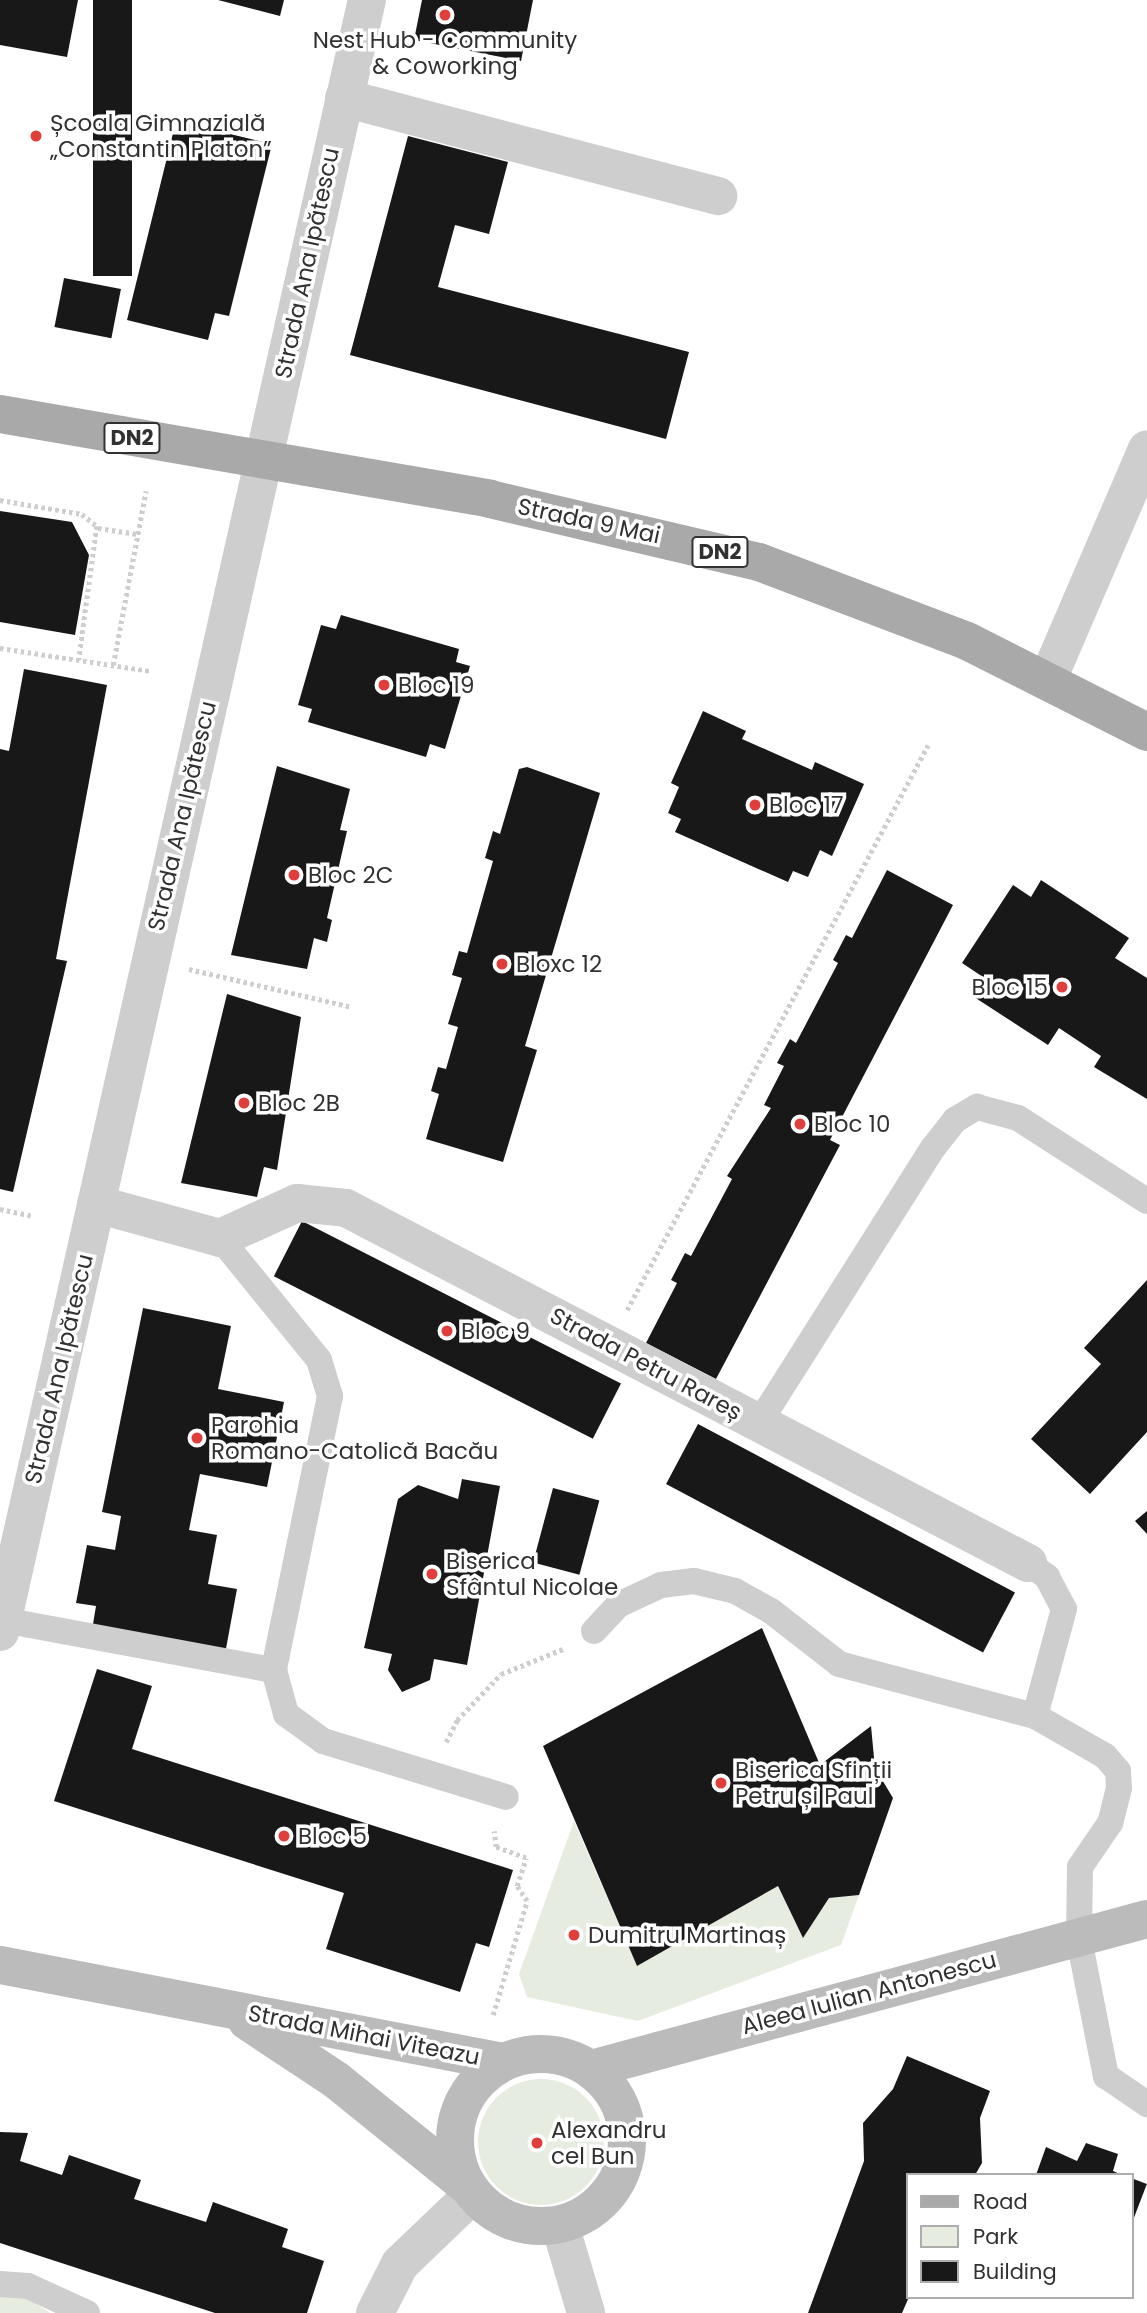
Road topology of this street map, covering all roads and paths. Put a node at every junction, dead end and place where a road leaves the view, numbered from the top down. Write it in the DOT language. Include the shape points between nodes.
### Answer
graph roads {
  1 [pos="366,0"];
  2 [pos="344,98"];
  3 [pos="718,196"];
  4 [pos="0,414"];
  5 [pos="1147,449"];
  6 [pos="264,460"];
  7 [pos="146,491"];
  8 [pos="0,500"];
  9 [pos="98,528"];
  10 [pos="138,534"];
  11 [pos="0,648"];
  12 [pos="79,660"];
  13 [pos="113,665"];
  14 [pos="151,671"];
  15 [pos="1048,679"];
  16 [pos="1147,732"];
  17 [pos="929,745"];
  18 [pos="182,968"];
  19 [pos="352,1007"];
  20 [pos="1147,1201"];
  21 [pos="96,1204"];
  22 [pos="0,1209"];
  23 [pos="33,1216"];
  24 [pos="220,1238"];
  25 [pos="608,1345"];
  26 [pos="759,1423"];
  27 [pos="1028,1563"];
  28 [pos="1,1624"];
  29 [pos="594,1631"];
  30 [pos="274,1670"];
  31 [pos="1035,1716"];
  32 [pos="438,1776"];
  33 [pos="506,1797"];
  34 [pos="526,1858"];
  35 [pos="1147,1919"];
  36 [pos="1079,1939"];
  37 [pos="0,1965"];
  38 [pos="225,2007"];
  39 [pos="493,2015"];
  40 [pos="503,2062"];
  41 [pos="591,2069"];
  42 [pos="1147,2105"];
  43 [pos="470,2190"];
  44 [pos="560,2225"];
  45 [pos="0,2284"];
  46 [pos="87,2313"];
  47 [pos="375,2313"];
  48 [pos="586,2313"];
  1 -- 2 [label="street, Strada Ana Ipătescu"];
  2 -- 3 [label="street"];
  2 -- 6 [label="street, Strada Ana Ipătescu"];
  4 -- 6 [label="main road, Strada 9 Mai / DN2"];
  5 -- 15 [label="street"];
  6 -- 15 [label="main road, Strada 9 Mai / DN2" via="620,526 759,562 874,603"];
  6 -- 21 [label="street, Strada Ana Ipătescu"];
  7 -- 10 [label="path"];
  8 -- 9 [label="path" via="82,514"];
  9 -- 10 [label="path"];
  9 -- 12 [label="path"];
  10 -- 13 [label="path"];
  11 -- 12 [label="path"];
  12 -- 13 [label="path"];
  13 -- 14 [label="path"];
  15 -- 16 [label="main road, Strada 9 Mai / DN2"];
  17 -- 25 [label="path"];
  18 -- 19 [label="path"];
  20 -- 26 [label="lane" via="1018,1118 995,1108 966,1114 933,1148"];
  21 -- 24 [label="street"];
  21 -- 28 [label="street, Strada Ana Ipătescu"];
  22 -- 23 [label="path"];
  24 -- 25 [label="street, Strada Petru Rareș" via="277,1210 320,1200 346,1208"];
  24 -- 30 [label="lane" via="319,1360 330,1396"];
  25 -- 26 [label="street, Strada Petru Rareș"];
  26 -- 27 [label="street, Strada Petru Rareș"];
  27 -- 31 [label="lane, Strada Petru Rareș" via="1047,1577 1064,1609"];
  28 -- 30 [label="lane"];
  29 -- 31 [label="lane" via="618,1605 661,1585 694,1581 735,1591 771,1611 839,1664"];
  29 -- 32 [label="path" via="501,1674 479,1692 457,1720"];
  30 -- 32 [label="lane" via="286,1714 304,1731"];
  31 -- 36 [label="lane" via="1105,1756 1118,1771 1110,1823 1090,1848 1075,1887"];
  32 -- 33 [label="lane"];
  34 -- 39 [label="path" via="517,1886 527,1901"];
  35 -- 36 [label="street, Aleea Iulian Antonescu"];
  36 -- 41 [label="street, Aleea Iulian Antonescu"];
  36 -- 42 [label="lane" via="1106,2076"];
  37 -- 38 [label="street, Strada Mihai Viteazu"];
  38 -- 40 [label="street, Strada Mihai Viteazu"];
  38 -- 43 [label="street, Strada Mihai Viteazu" via="336,2080"];
  40 -- 41 [label="street" via="548,2054"];
  40 -- 43 [label="street" via="468,2095 454,2130 456,2158"];
  41 -- 44 [label="street" via="624,2115 622,2171 586,2214"];
  43 -- 44 [label="street" via="506,2220"];
  43 -- 47 [label="street" via="400,2264"];
  44 -- 48 [label="street"];
  45 -- 46 [label="lane" via="28,2287"];
}
